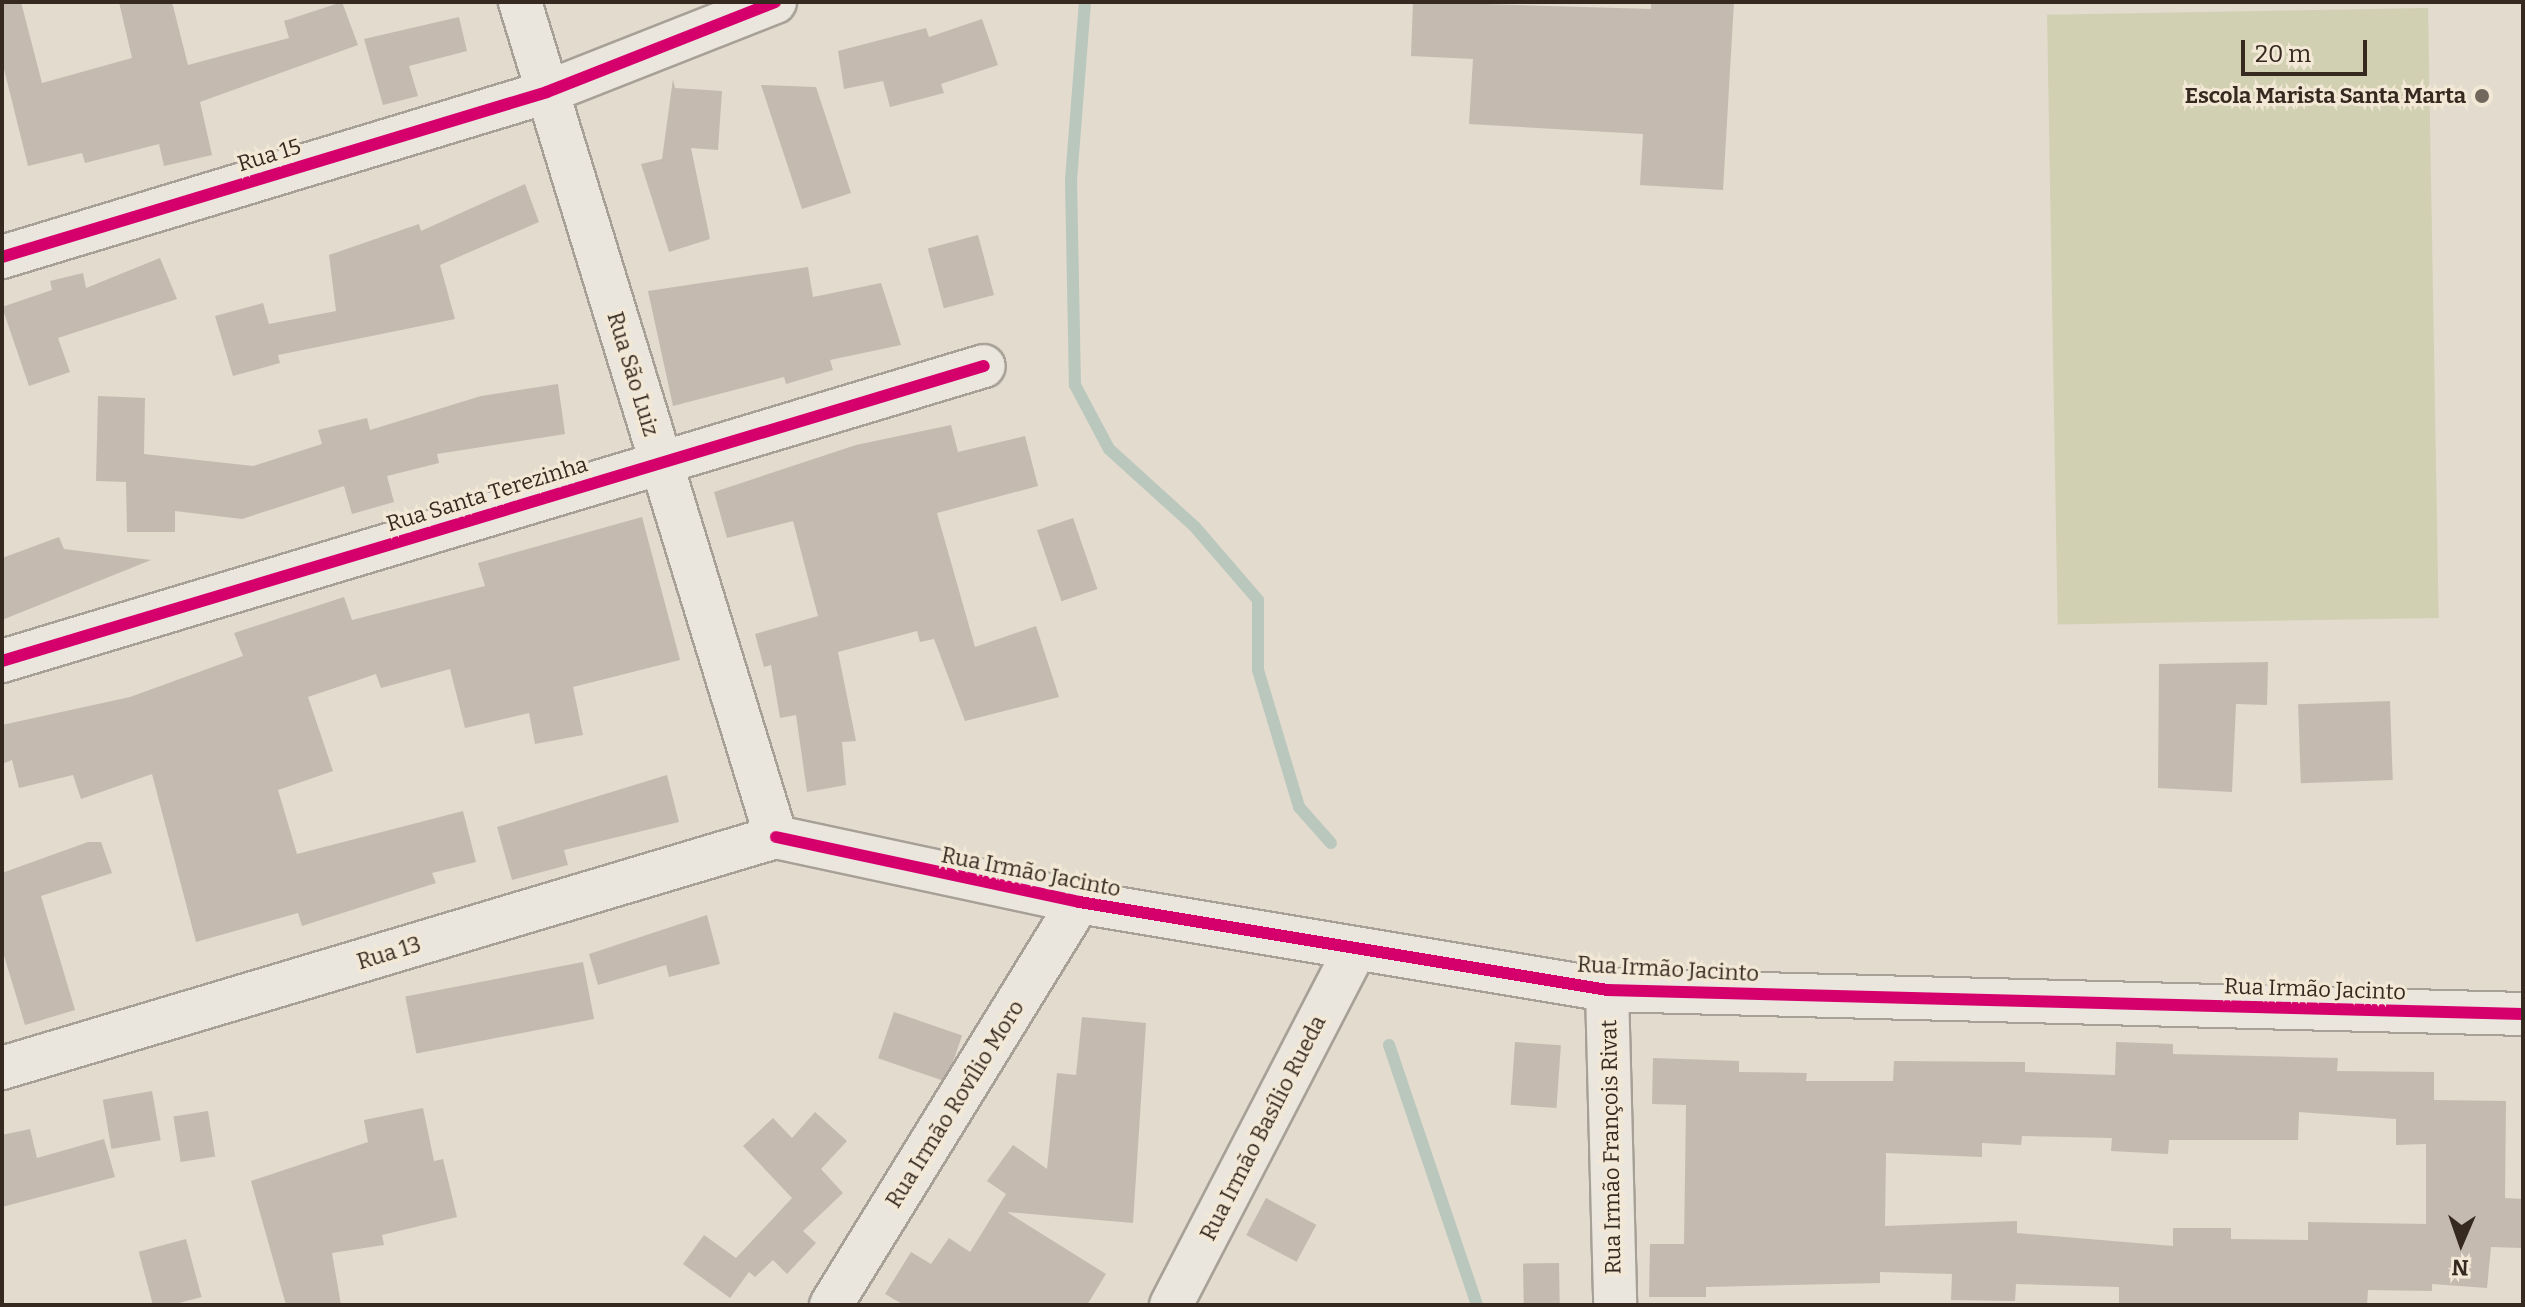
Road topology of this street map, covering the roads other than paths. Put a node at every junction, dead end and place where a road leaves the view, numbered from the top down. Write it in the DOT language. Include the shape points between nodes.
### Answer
graph roads {
  1 [pos="520,2"];
  2 [pos="775,2"];
  3 [pos="547,92"];
  4 [pos="2,257"];
  5 [pos="984,366"];
  6 [pos="661,463"];
  7 [pos="2,661"];
  8 [pos="776,837"];
  9 [pos="1079,902"];
  10 [pos="1355,950"];
  11 [pos="1607,990"];
  12 [pos="2523,1014"];
  13 [pos="2,1068"];
  14 [pos="831,1305"];
  15 [pos="1171,1305"];
  16 [pos="1615,1305"];
  1 -- 3 [label="street, Rua São Luiz"];
  2 -- 3 [label="street, Rua 15"];
  3 -- 4 [label="street, Rua 15"];
  3 -- 6 [label="street, Rua São Luiz"];
  5 -- 6 [label="street, Rua Santa Terezinha"];
  6 -- 7 [label="street, Rua Santa Terezinha"];
  6 -- 8 [label="street, Rua São Luiz"];
  8 -- 9 [label="street, Rua Irmão Jacinto"];
  8 -- 13 [label="street, Rua 13"];
  9 -- 10 [label="street, Rua Irmão Jacinto"];
  9 -- 14 [label="street, Rua Irmão Rovílio Moro"];
  10 -- 11 [label="street, Rua Irmão Jacinto"];
  10 -- 15 [label="street, Rua Irmão Basílio Rueda"];
  11 -- 12 [label="street, Rua Irmão Jacinto"];
  11 -- 16 [label="street, Rua Irmão François Rivat"];
}
